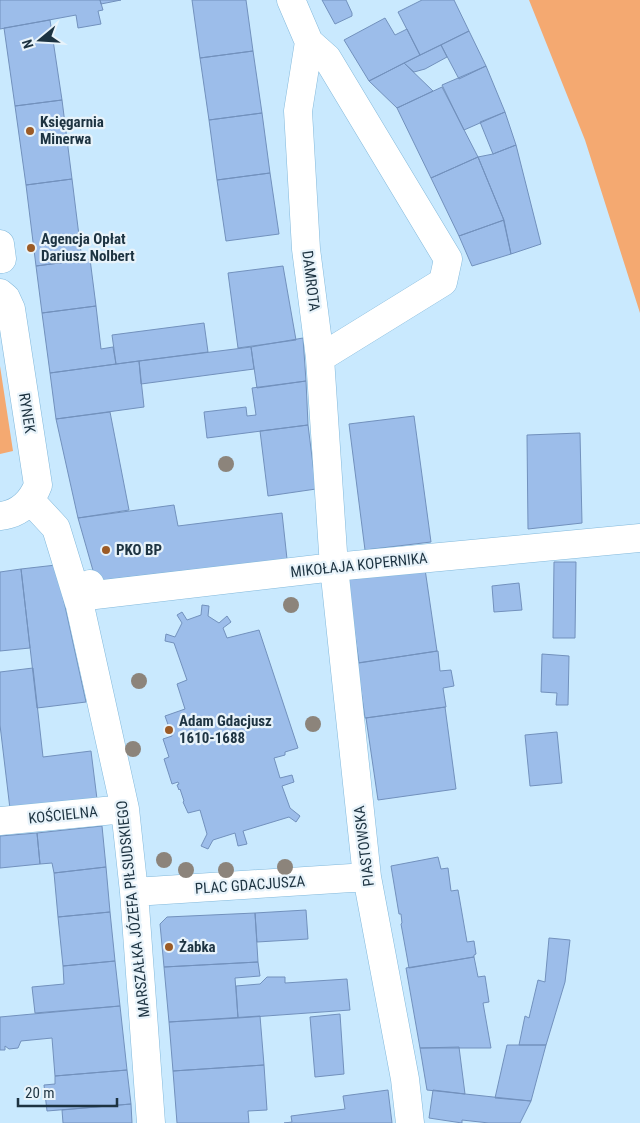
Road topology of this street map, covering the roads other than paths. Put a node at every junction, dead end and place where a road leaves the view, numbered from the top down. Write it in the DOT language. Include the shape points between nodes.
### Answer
graph roads {
  1 [pos="291,0"];
  2 [pos="309,42"];
  3 [pos="0,293"];
  4 [pos="320,358"];
  5 [pos="30,500"];
  6 [pos="0,516"];
  7 [pos="640,538"];
  8 [pos="334,567"];
  9 [pos="82,594"];
  10 [pos="125,809"];
  11 [pos="0,822"];
  12 [pos="367,877"];
  13 [pos="134,892"];
  14 [pos="151,1123"];
  15 [pos="410,1123"];
  1 -- 2 [label="street"];
  2 -- 4 [label="street, DAMROTA" via="298,111 306,249"];
  2 -- 4 [label="street" via="327,58 448,259 443,282"];
  3 -- 5 [label="street, RYNEK" via="11,309 38,485"];
  4 -- 8 [label="street, DAMROTA"];
  5 -- 6 [label="street" via="16,512"];
  5 -- 9 [label="street, MARSZAŁKA JÓZEFA PIŁSUDSKIEGO" via="56,528"];
  7 -- 8 [label="street, MIKOŁAJA KOPERNIKA"];
  8 -- 9 [label="street, MIKOŁAJA KOPERNIKA"];
  8 -- 12 [label="street, PIASTOWSKA"];
  9 -- 10 [label="street, MARSZAŁKA JÓZEFA PIŁSUDSKIEGO"];
  10 -- 11 [label="street, KOŚCIELNA"];
  10 -- 13 [label="street, MARSZAŁKA JÓZEFA PIŁSUDSKIEGO"];
  12 -- 13 [label="street, PLAC GDACJUSZA"];
  12 -- 15 [label="street, PIASTOWSKA" via="405,1079"];
  13 -- 14 [label="street, MARSZAŁKA JÓZEFA PIŁSUDSKIEGO"];
}
